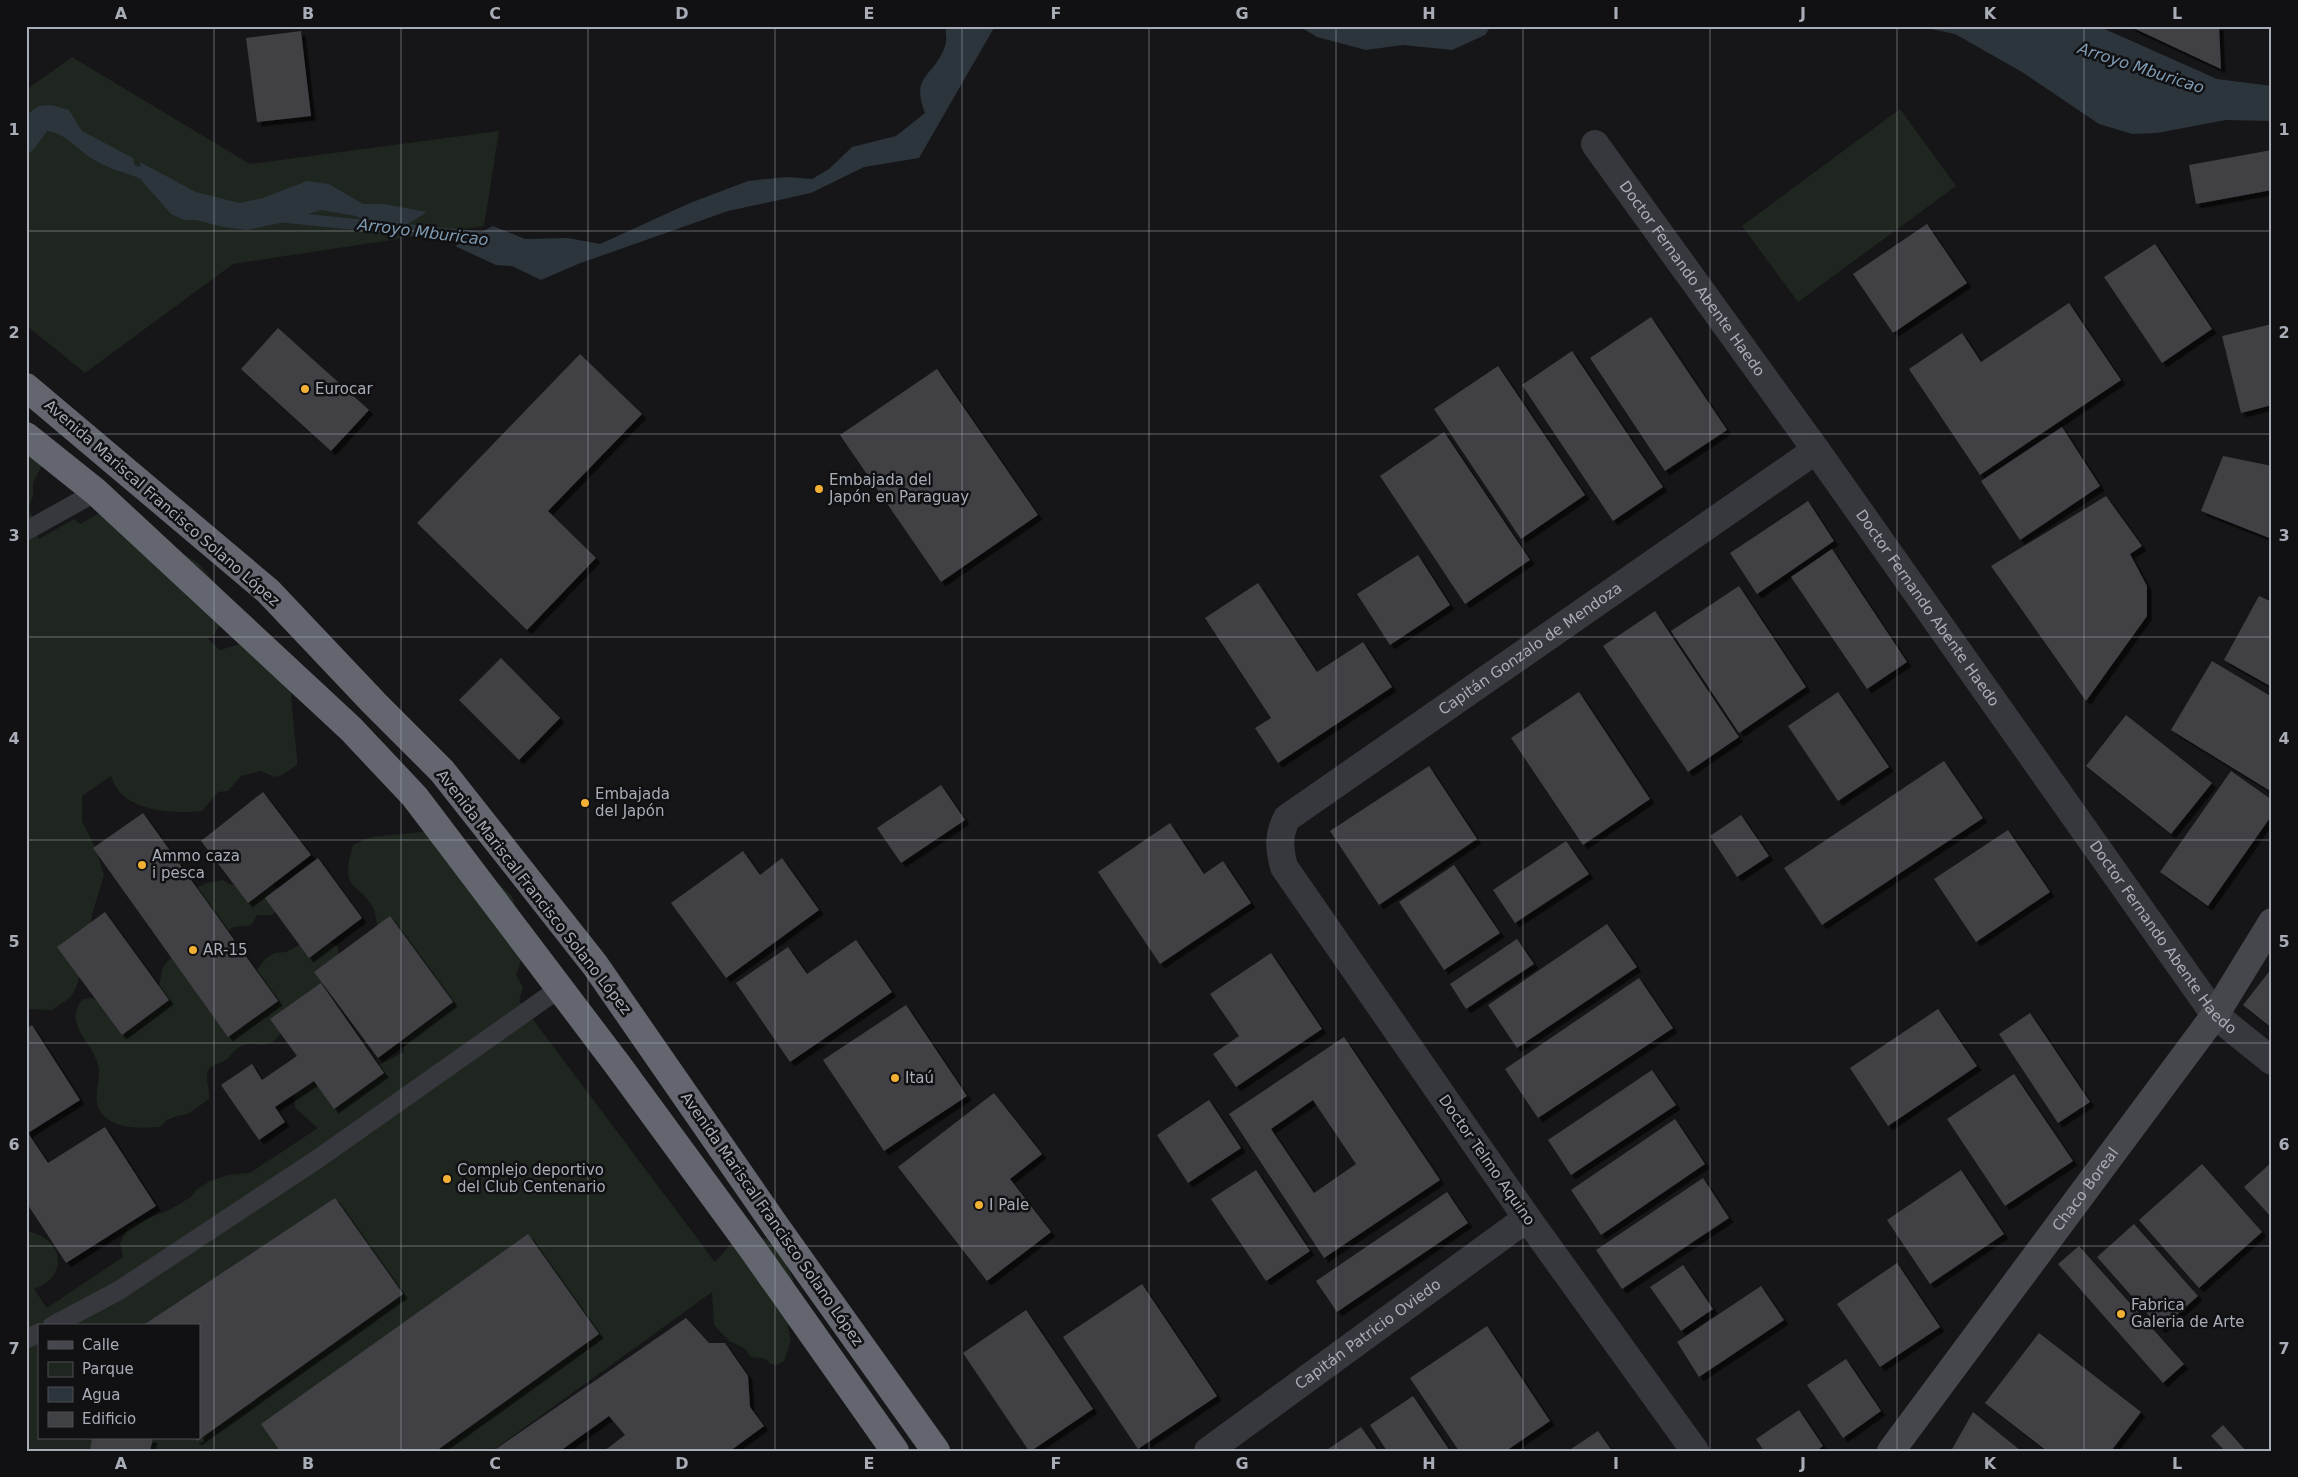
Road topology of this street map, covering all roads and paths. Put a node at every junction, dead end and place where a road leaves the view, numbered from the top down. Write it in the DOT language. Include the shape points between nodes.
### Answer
graph roads {
  1 [pos="1595,144"];
  2 [pos="26,387"];
  3 [pos="26,436"];
  4 [pos="1816,450"];
  5 [pos="96,492"];
  6 [pos="26,531"];
  7 [pos="1284,867"];
  8 [pos="2272,922"];
  9 [pos="560,988"];
  10 [pos="2215,1015"];
  11 [pos="2272,1061"];
  12 [pos="1527,1218"];
  13 [pos="56,1324"];
  14 [pos="38,1333"];
  15 [pos="26,1339"];
  16 [pos="894,1451"];
  17 [pos="936,1451"];
  18 [pos="1208,1451"];
  19 [pos="1695,1451"];
  20 [pos="1891,1451"];
  1 -- 4 [label="street, Doctor Fernando Abente Haedo"];
  2 -- 17 [label="highway, Avenida Mariscal Francisco Solano López" via="268,591 442,771 594,964"];
  3 -- 5 [label="highway"];
  4 -- 7 [label="street, Capitán Gonzalo de Mendoza" via="1287,818 1279,848"];
  4 -- 10 [label="street, Doctor Fernando Abente Haedo"];
  5 -- 6 [label="lane"];
  5 -- 9 [label="highway" via="351,729 409,790"];
  7 -- 12 [label="street, Doctor Telmo Aquino"];
  8 -- 10 [label="main road, Chaco Boreal"];
  9 -- 13 [label="lane" via="319,1158 118,1291"];
  9 -- 16 [label="highway" via="751,1247"];
  10 -- 11 [label="street, Doctor Fernando Abente Haedo"];
  10 -- 20 [label="main road, Chaco Boreal"];
  12 -- 18 [label="street, Capitán Patricio Oviedo"];
  12 -- 19 [label="street, Doctor Telmo Aquino"];
  14 -- 15 [label="lane"];
}
